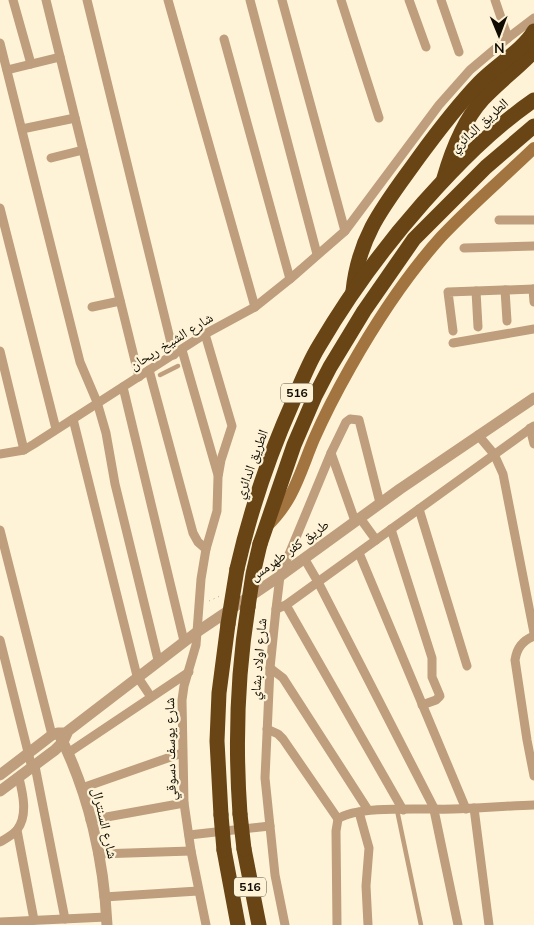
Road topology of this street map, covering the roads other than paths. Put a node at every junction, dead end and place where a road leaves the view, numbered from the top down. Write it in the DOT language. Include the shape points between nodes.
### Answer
graph roads {
  1 [pos="14,0"];
  2 [pos="46,0"];
  3 [pos="87,0"];
  4 [pos="168,0"];
  5 [pos="250,0"];
  6 [pos="282,0"];
  7 [pos="341,0"];
  8 [pos="409,0"];
  9 [pos="441,0"];
  10 [pos="495,0"];
  11 [pos="534,18"];
  12 [pos="534,31"];
  13 [pos="508,38"];
  14 [pos="224,39"];
  15 [pos="0,43"];
  16 [pos="426,48"];
  17 [pos="534,51"];
  18 [pos="459,52"];
  19 [pos="60,57"];
  20 [pos="31,64"];
  21 [pos="7,70"];
  22 [pos="534,100"];
  23 [pos="75,118"];
  24 [pos="378,118"];
  25 [pos="534,126"];
  26 [pos="22,130"];
  27 [pos="534,148"];
  28 [pos="83,150"];
  29 [pos="51,158"];
  30 [pos="443,180"];
  31 [pos="0,208"];
  32 [pos="499,220"];
  33 [pos="534,220"];
  34 [pos="345,231"];
  35 [pos="534,246"];
  36 [pos="464,248"];
  37 [pos="318,254"];
  38 [pos="290,279"];
  39 [pos="534,289"];
  40 [pos="505,290"];
  41 [pos="476,291"];
  42 [pos="352,293"];
  43 [pos="120,300"];
  44 [pos="534,302"];
  45 [pos="92,307"];
  46 [pos="255,307"];
  47 [pos="507,321"];
  48 [pos="478,327"];
  49 [pos="534,329"];
  50 [pos="453,331"];
  51 [pos="205,334"];
  52 [pos="453,343"];
  53 [pos="0,352"];
  54 [pos="175,355"];
  55 [pos="149,370"];
  56 [pos="160,375"];
  57 [pos="139,377"];
  58 [pos="123,387"];
  59 [pos="534,398"];
  60 [pos="97,402"];
  61 [pos="72,419"];
  62 [pos="532,427"];
  63 [pos="56,429"];
  64 [pos="478,436"];
  65 [pos="534,444"];
  66 [pos="24,450"];
  67 [pos="331,453"];
  68 [pos="0,454"];
  69 [pos="494,454"];
  70 [pos="218,477"];
  71 [pos="380,503"];
  72 [pos="419,509"];
  73 [pos="357,520"];
  74 [pos="266,527"];
  75 [pos="391,529"];
  76 [pos="0,530"];
  77 [pos="376,540"];
  78 [pos="206,549"];
  79 [pos="358,552"];
  80 [pos="304,558"];
  81 [pos="280,576"];
  82 [pos="318,582"];
  83 [pos="286,605"];
  84 [pos="276,609"];
  85 [pos="197,632"];
  86 [pos="534,632"];
  87 [pos="534,636"];
  88 [pos="0,640"];
  89 [pos="184,641"];
  90 [pos="158,660"];
  91 [pos="467,666"];
  92 [pos="270,668"];
  93 [pos="188,672"];
  94 [pos="138,676"];
  95 [pos="151,697"];
  96 [pos="422,705"];
  97 [pos="267,729"];
  98 [pos="60,736"];
  99 [pos="68,753"];
  100 [pos="182,753"];
  101 [pos="28,754"];
  102 [pos="33,767"];
  103 [pos="0,774"];
  104 [pos="534,776"];
  105 [pos="19,778"];
  106 [pos="82,788"];
  107 [pos="0,791"];
  108 [pos="184,803"];
  109 [pos="534,805"];
  110 [pos="470,808"];
  111 [pos="400,810"];
  112 [pos="435,810"];
  113 [pos="363,811"];
  114 [pos="338,819"];
  115 [pos="90,820"];
  116 [pos="270,826"];
  117 [pos="17,830"];
  118 [pos="189,835"];
  119 [pos="0,842"];
  120 [pos="191,851"];
  121 [pos="98,854"];
  122 [pos="198,892"];
  123 [pos="104,896"];
  124 [pos="64,919"];
  125 [pos="34,920"];
  126 [pos="106,921"];
  127 [pos="4,923"];
  128 [pos="206,925"];
  129 [pos="238,925"];
  130 [pos="258,925"];
  131 [pos="285,925"];
  132 [pos="337,925"];
  133 [pos="368,925"];
  134 [pos="421,925"];
  135 [pos="458,925"];
  136 [pos="489,925"];
  1 -- 20 [label="street"];
  2 -- 19 [label="street"];
  3 -- 54 [label="street"];
  4 -- 46 [label="street"];
  5 -- 37 [label="street"];
  6 -- 34 [label="street"];
  7 -- 24 [label="street"];
  8 -- 16 [label="street"];
  9 -- 18 [label="street"];
  10 -- 13 [label="street"];
  11 -- 13 [label="street"];
  12 -- 42 [label="highway" via="457,106 386,203 362,246"];
  13 -- 34 [label="street" via="470,70 439,105"];
  14 -- 38 [label="street"];
  15 -- 21 [label="street"];
  17 -- 30 [label="highway" via="482,100 452,151"];
  19 -- 20 [label="street"];
  19 -- 23 [label="street"];
  20 -- 21 [label="street"];
  21 -- 26 [label="street"];
  22 -- 30 [label="highway, الطريق الدائري / 516" via="502,124"];
  23 -- 26 [label="street"];
  23 -- 28 [label="street"];
  25 -- 74 [label="highway, 516" via="486,167 414,239 364,311 315,396 294,445"];
  26 -- 60 [label="street" via="80,362"];
  27 -- 74 [label="main road" via="441,238 383,314 334,397 294,492"];
  28 -- 29 [label="street"];
  28 -- 43 [label="street"];
  30 -- 42 [label="highway, الطريق الدائري / 516" via="394,235"];
  31 -- 63 [label="street"];
  32 -- 33 [label="street"];
  34 -- 37 [label="street, شارع الشيخ ريحان"];
  35 -- 36 [label="street"];
  37 -- 38 [label="street, شارع الشيخ ريحان"];
  38 -- 46 [label="street, شارع الشيخ ريحان"];
  39 -- 40 [label="street"];
  39 -- 44 [label="street"];
  40 -- 41 [label="street"];
  40 -- 47 [label="street"];
  41 -- 48 [label="street"];
  41 -- 50 [label="street" via="448,292"];
  42 -- 129 [label="highway, الطريق الدائري / 516, bridge" via="318,347 277,437 258,488 237,569 219,693 217,741 224,850"];
  43 -- 45 [label="street"];
  43 -- 57 [label="street"];
  46 -- 51 [label="street, شارع الشيخ ريحان"];
  49 -- 52 [label="street"];
  51 -- 54 [label="street, شارع الشيخ ريحان"];
  51 -- 70 [label="street, شارع يوسف دسوقي" via="232,426"];
  53 -- 66 [label="street"];
  54 -- 55 [label="street, شارع الشيخ ريحان"];
  54 -- 56 [label="lane" via="176,368"];
  54 -- 70 [label="street"];
  55 -- 57 [label="street, شارع الشيخ ريحان"];
  55 -- 78 [label="street" via="193,533"];
  57 -- 58 [label="street, شارع الشيخ ريحان"];
  58 -- 60 [label="street, شارع الشيخ ريحان"];
  58 -- 89 [label="street"];
  59 -- 64 [label="street, طريق كفر طهرمس"];
  60 -- 61 [label="street, شارع الشيخ ريحان"];
  60 -- 90 [label="street"];
  61 -- 63 [label="street, شارع الشيخ ريحان"];
  61 -- 94 [label="street"];
  62 -- 65 [label="street"];
  62 -- 69 [label="street"];
  63 -- 66 [label="street, شارع الشيخ ريحان"];
  64 -- 69 [label="street"];
  64 -- 71 [label="street, طريق كفر طهرمس"];
  66 -- 68 [label="street, شارع الشيخ ريحان"];
  67 -- 71 [label="street, شارع اولاد بشاي" via="346,422 353,418 359,420"];
  67 -- 73 [label="street"];
  67 -- 81 [label="street, شارع اولاد بشاي"];
  69 -- 72 [label="street"];
  69 -- 86 [label="street" via="503,474"];
  70 -- 78 [label="street, شارع يوسف دسوقي" via="217,511"];
  71 -- 73 [label="street, طريق كفر طهرمس"];
  72 -- 75 [label="street"];
  72 -- 91 [label="street"];
  73 -- 77 [label="street"];
  73 -- 80 [label="street, طريق كفر طهرمس"];
  74 -- 130 [label="highway, 516, bridge" via="253,574 237,708 240,814"];
  75 -- 77 [label="street"];
  75 -- 96 [label="street" via="432,658 432,677 440,696"];
  76 -- 98 [label="street"];
  77 -- 79 [label="street"];
  78 -- 85 [label="street, شارع يوسف دسوقي" via="200,579"];
  79 -- 82 [label="street"];
  79 -- 96 [label="street"];
  80 -- 81 [label="street, طريق كفر طهرمس"];
  80 -- 82 [label="street"];
  81 -- 84 [label="street, شارع اولاد بشاي"];
  81 -- 85 [label="street, طريق كفر طهرمس"];
  82 -- 83 [label="street"];
  82 -- 112 [label="street"];
  83 -- 84 [label="street"];
  83 -- 111 [label="street"];
  84 -- 92 [label="street, شارع اولاد بشاي"];
  85 -- 89 [label="street, طريق كفر طهرمس"];
  85 -- 93 [label="street, شارع يوسف دسوقي"];
  87 -- 104 [label="street" via="517,650 516,660"];
  88 -- 101 [label="street"];
  89 -- 90 [label="street, طريق كفر طهرمس"];
  90 -- 94 [label="street, طريق كفر طهرمس"];
  92 -- 97 [label="street, شارع اولاد بشاي"];
  92 -- 113 [label="street" via="283,678"];
  93 -- 95 [label="street"];
  93 -- 100 [label="street, شارع يوسف دسوقي" via="182,700"];
  94 -- 95 [label="street"];
  94 -- 98 [label="street, طريق كفر طهرمس"];
  95 -- 99 [label="street"];
  96 -- 110 [label="street"];
  97 -- 114 [label="street" via="283,739"];
  97 -- 116 [label="street, شارع اولاد بشاي" via="265,778"];
  98 -- 99 [label="street, شارع السنترال"];
  98 -- 101 [label="street, طريق كفر طهرمس"];
  98 -- 102 [label="street, طريق كفر طهرمس" via="55,750"];
  99 -- 106 [label="street, شارع السنترال"];
  100 -- 106 [label="street"];
  100 -- 108 [label="street, شارع يوسف دسوقي"];
  101 -- 102 [label="street"];
  101 -- 103 [label="street, طريق كفر طهرمس"];
  102 -- 105 [label="street, طريق كفر طهرمس"];
  102 -- 124 [label="street"];
  105 -- 107 [label="street, طريق كفر طهرمس"];
  105 -- 117 [label="street" via="24,802"];
  106 -- 115 [label="street, شارع السنترال"];
  108 -- 115 [label="street"];
  108 -- 118 [label="street, شارع يوسف دسوقي"];
  109 -- 110 [label="street"];
  110 -- 112 [label="street"];
  110 -- 136 [label="street"];
  111 -- 112 [label="street"];
  111 -- 113 [label="street"];
  111 -- 134 [label="lane"];
  112 -- 135 [label="street"];
  113 -- 114 [label="street"];
  113 -- 133 [label="street" via="369,848 366,886"];
  114 -- 132 [label="street"];
  115 -- 121 [label="street, شارع السنترال"];
  116 -- 118 [label="street"];
  116 -- 131 [label="street, شارع اولاد بشاي" via="277,893"];
  117 -- 119 [label="street"];
  117 -- 125 [label="street"];
  118 -- 120 [label="street, شارع يوسف دسوقي"];
  120 -- 121 [label="street"];
  120 -- 122 [label="street, شارع يوسف دسوقي"];
  121 -- 123 [label="street, شارع السنترال"];
  122 -- 123 [label="street"];
  122 -- 128 [label="street, شارع يوسف دسوقي"];
  123 -- 126 [label="street, شارع السنترال"];
  124 -- 125 [label="street"];
  124 -- 126 [label="street"];
  125 -- 127 [label="street"];
}
